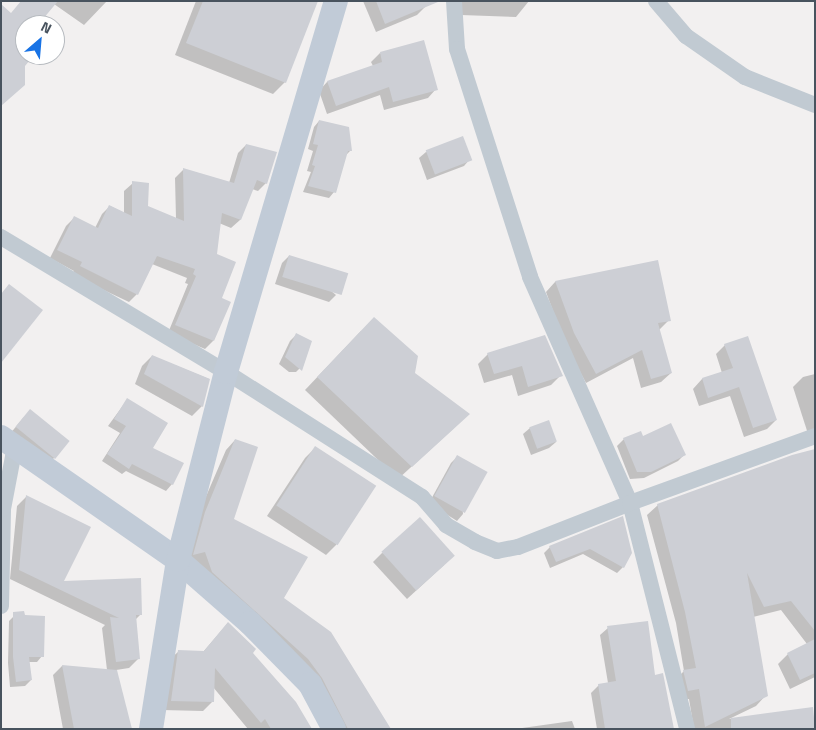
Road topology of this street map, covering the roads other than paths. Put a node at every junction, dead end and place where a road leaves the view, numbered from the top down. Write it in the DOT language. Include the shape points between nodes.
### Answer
graph roads {
  1 [pos="336,1"];
  2 [pos="454,1"];
  3 [pos="656,1"];
  4 [pos="815,105"];
  5 [pos="1,237"];
  6 [pos="226,372"];
  7 [pos="815,436"];
  8 [pos="8,442"];
  9 [pos="630,502"];
  10 [pos="178,560"];
  11 [pos="1,606"];
  12 [pos="151,729"];
  13 [pos="334,729"];
  14 [pos="687,729"];
  1 -- 6 [label="street"];
  2 -- 9 [label="street" via="457,49 530,277"];
  3 -- 4 [label="street" via="686,36 745,77"];
  5 -- 6 [label="street"];
  6 -- 9 [label="street" via="422,497 446,525 497,551 518,547"];
  6 -- 10 [label="street"];
  7 -- 9 [label="street"];
  8 -- 10 [label="street"];
  8 -- 11 [label="street"];
  9 -- 14 [label="street"];
  10 -- 12 [label="street"];
  10 -- 13 [label="street" via="250,623 310,684"];
}
